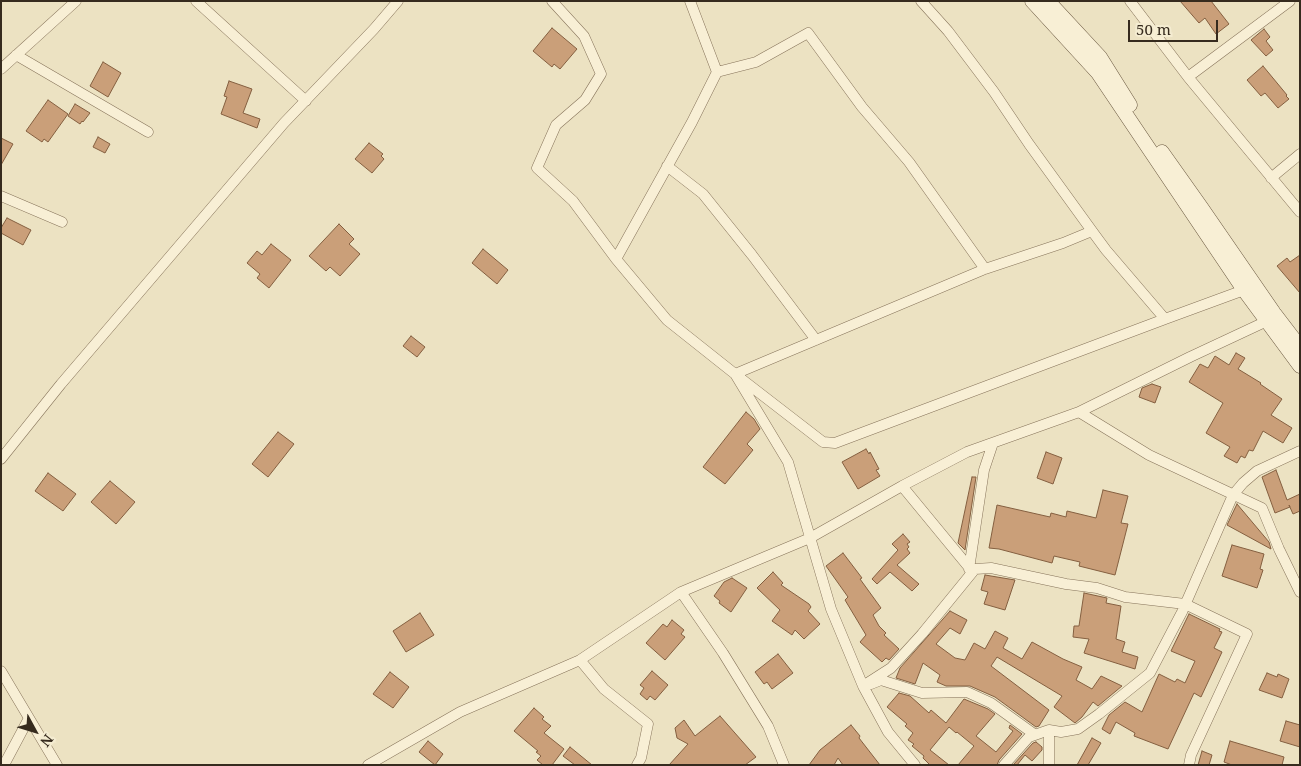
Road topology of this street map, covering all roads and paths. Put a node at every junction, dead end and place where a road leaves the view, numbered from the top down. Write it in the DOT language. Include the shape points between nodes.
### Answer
graph roads {
  1 [pos="76,1"];
  2 [pos="196,1"];
  3 [pos="398,1"];
  4 [pos="552,1"];
  5 [pos="690,1"];
  6 [pos="921,1"];
  7 [pos="1032,1"];
  8 [pos="1048,1"];
  9 [pos="1130,1"];
  10 [pos="1290,1"];
  11 [pos="16,55"];
  12 [pos="1,69"];
  13 [pos="718,72"];
  14 [pos="1188,78"];
  15 [pos="306,101"];
  16 [pos="148,132"];
  17 [pos="1300,154"];
  18 [pos="667,166"];
  19 [pos="1271,178"];
  20 [pos="1,196"];
  21 [pos="1300,212"];
  22 [pos="62,222"];
  23 [pos="1092,231"];
  24 [pos="616,259"];
  25 [pos="985,269"];
  26 [pos="1244,290"];
  27 [pos="1165,319"];
  28 [pos="1267,321"];
  29 [pos="816,340"];
  30 [pos="1300,347"];
  31 [pos="1300,366"];
  32 [pos="735,374"];
  33 [pos="1079,412"];
  34 [pos="993,442"];
  35 [pos="1300,451"];
  36 [pos="1,459"];
  37 [pos="902,486"];
  38 [pos="1233,495"];
  39 [pos="810,538"];
  40 [pos="971,570"];
  41 [pos="681,592"];
  42 [pos="1300,592"];
  43 [pos="1185,604"];
  44 [pos="580,660"];
  45 [pos="1,671"];
  46 [pos="864,686"];
  47 [pos="29,718"];
  48 [pos="1049,730"];
  49 [pos="1034,734"];
  50 [pos="4,765"];
  51 [pos="57,765"];
  52 [pos="368,765"];
  53 [pos="637,765"];
  54 [pos="784,765"];
  55 [pos="915,765"];
  56 [pos="1004,765"];
  57 [pos="1049,765"];
  58 [pos="1189,765"];
  1 -- 11 [label="street"];
  2 -- 15 [label="street"];
  3 -- 15 [label="street"];
  4 -- 24 [label="street" via="584,36 601,74 585,100 556,125 537,168 573,201"];
  5 -- 13 [label="street"];
  6 -- 23 [label="street" via="994,92"];
  7 -- 26 [label="main road" via="1098,74"];
  8 -- 30 [label="main road" via="1100,57 1160,150"];
  9 -- 14 [label="street"];
  10 -- 14 [label="street"];
  11 -- 12 [label="street"];
  11 -- 16 [label="street"];
  13 -- 18 [label="street"];
  13 -- 25 [label="street" via="756,62 808,33 862,107 909,162"];
  14 -- 19 [label="street"];
  15 -- 36 [label="street" via="61,384"];
  17 -- 19 [label="street"];
  18 -- 24 [label="street"];
  18 -- 29 [label="street" via="703,194"];
  19 -- 21 [label="street"];
  20 -- 22 [label="street"];
  23 -- 25 [label="street"];
  23 -- 27 [label="street"];
  24 -- 32 [label="street" via="667,320"];
  25 -- 29 [label="street"];
  26 -- 27 [label="street"];
  26 -- 28 [label="main road"];
  27 -- 32 [label="street" via="835,443 823,442"];
  28 -- 31 [label="main road"];
  28 -- 33 [label="street"];
  29 -- 32 [label="street"];
  32 -- 39 [label="street" via="788,462"];
  33 -- 34 [label="street"];
  33 -- 38 [label="street" via="1149,455"];
  34 -- 37 [label="street"];
  34 -- 40 [label="street" via="984,470"];
  35 -- 38 [label="street" via="1257,471"];
  37 -- 39 [label="street"];
  37 -- 40 [label="street"];
  38 -- 42 [label="street" via="1262,508"];
  38 -- 43 [label="street"];
  39 -- 41 [label="street"];
  39 -- 46 [label="street" via="831,608"];
  40 -- 43 [label="street" via="990,568 1097,588 1125,597"];
  40 -- 46 [label="street" via="922,634 891,668"];
  41 -- 44 [label="street"];
  41 -- 54 [label="street" via="768,726"];
  43 -- 48 [label="street" via="1155,666 1143,680 1078,729"];
  43 -- 58 [label="street" via="1247,634"];
  44 -- 52 [label="street" via="460,712"];
  44 -- 53 [label="street" via="604,689 648,724"];
  45 -- 47 [label="street"];
  46 -- 49 [label="street" via="881,680 922,694 967,692 991,703"];
  46 -- 55 [label="street" via="888,732"];
  47 -- 50 [label="street"];
  47 -- 51 [label="street"];
  48 -- 49 [label="street"];
  48 -- 57 [label="street"];
  49 -- 56 [label="street"];
}
